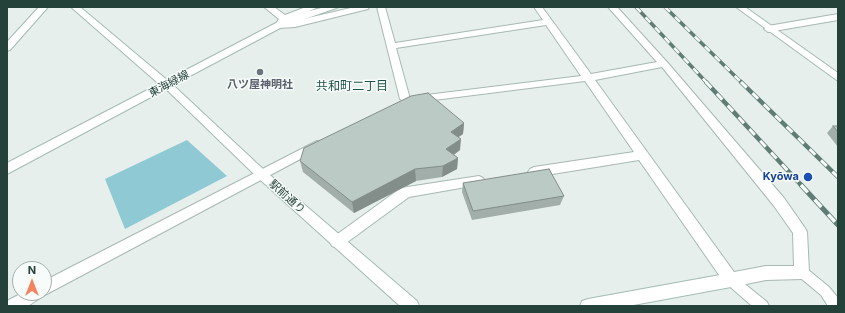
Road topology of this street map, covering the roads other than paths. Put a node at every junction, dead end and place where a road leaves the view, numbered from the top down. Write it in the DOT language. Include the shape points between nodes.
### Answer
graph roads {
  1 [pos="44,7"];
  2 [pos="75,7"];
  3 [pos="268,7"];
  4 [pos="314,7"];
  5 [pos="335,7"];
  6 [pos="365,7"];
  7 [pos="381,7"];
  8 [pos="538,7"];
  9 [pos="612,7"];
  10 [pos="740,7"];
  11 [pos="838,17"];
  12 [pos="282,21"];
  13 [pos="549,22"];
  14 [pos="768,29"];
  15 [pos="392,46"];
  16 [pos="7,48"];
  17 [pos="664,64"];
  18 [pos="588,78"];
  19 [pos="838,78"];
  20 [pos="167,85"];
  21 [pos="405,99"];
  22 [pos="392,106"];
  23 [pos="330,138"];
  24 [pos="642,155"];
  25 [pos="7,169"];
  26 [pos="260,173"];
  27 [pos="518,175"];
  28 [pos="495,179"];
  29 [pos="337,242"];
  30 [pos="802,272"];
  31 [pos="731,280"];
  32 [pos="52,285"];
  33 [pos="22,301"];
  34 [pos="13,306"];
  35 [pos="411,306"];
  36 [pos="588,306"];
  37 [pos="762,306"];
  38 [pos="836,306"];
  1 -- 16 [label="street"];
  2 -- 20 [label="street, 駅前通り"];
  3 -- 12 [label="street"];
  4 -- 12 [label="street"];
  5 -- 12 [label="street, 東海緑線"];
  6 -- 12 [label="street" via="295,24"];
  7 -- 15 [label="street"];
  8 -- 13 [label="street"];
  9 -- 17 [label="street"];
  10 -- 14 [label="street"];
  11 -- 14 [label="street"];
  12 -- 20 [label="street, 東海緑線"];
  13 -- 15 [label="street"];
  13 -- 18 [label="street"];
  14 -- 19 [label="street"];
  15 -- 21 [label="street"];
  17 -- 18 [label="street"];
  17 -- 30 [label="street" via="779,202 800,232"];
  18 -- 21 [label="street" via="421,100"];
  18 -- 24 [label="street"];
  20 -- 25 [label="street, 東海緑線"];
  20 -- 26 [label="street, 駅前通り"];
  21 -- 22 [label="street"];
  23 -- 26 [label="street"];
  24 -- 27 [label="street"];
  24 -- 31 [label="street"];
  26 -- 29 [label="street, 駅前通り"];
  26 -- 32 [label="street"];
  28 -- 29 [label="street" via="406,192"];
  29 -- 35 [label="street, 駅前通り"];
  30 -- 31 [label="street" via="766,273"];
  30 -- 38 [label="lane" via="825,291"];
  31 -- 36 [label="street"];
  31 -- 37 [label="lane"];
  33 -- 34 [label="street"];
}
